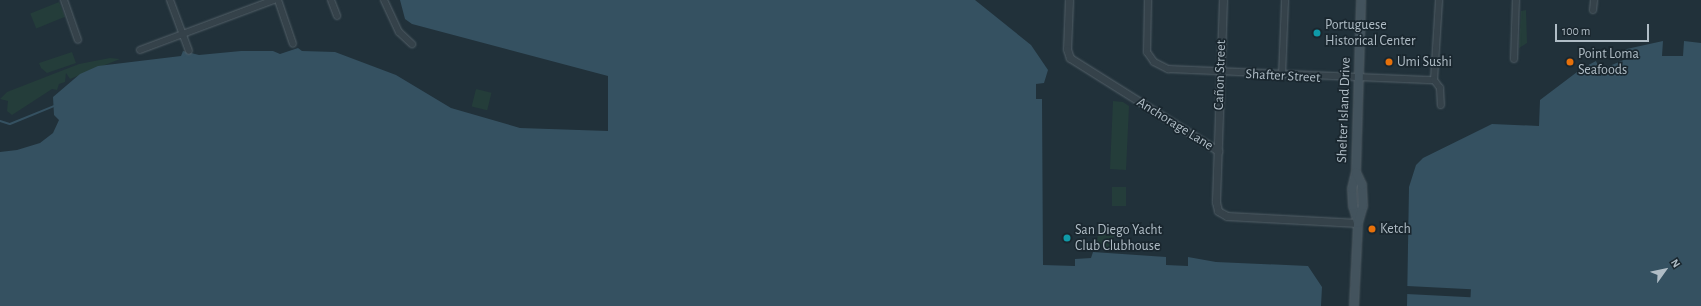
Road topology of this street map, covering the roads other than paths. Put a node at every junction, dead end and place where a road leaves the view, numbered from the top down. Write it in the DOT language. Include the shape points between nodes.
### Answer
graph roads {
  1 [pos="64,0"];
  2 [pos="170,0"];
  3 [pos="274,0"];
  4 [pos="278,0"];
  5 [pos="331,0"];
  6 [pos="384,0"];
  7 [pos="1069,0"];
  8 [pos="1148,0"];
  9 [pos="1223,0"];
  10 [pos="1284,0"];
  11 [pos="1361,0"];
  12 [pos="1439,0"];
  13 [pos="1516,0"];
  14 [pos="1594,0"];
  15 [pos="1593,10"];
  16 [pos="337,16"];
  17 [pos="183,35"];
  18 [pos="78,40"];
  19 [pos="293,44"];
  20 [pos="412,44"];
  21 [pos="140,50"];
  22 [pos="189,51"];
  23 [pos="1514,59"];
  24 [pos="1220,73"];
  25 [pos="1282,76"];
  26 [pos="1357,79"];
  27 [pos="1434,80"];
  28 [pos="1441,105"];
  29 [pos="1218,151"];
  30 [pos="1358,222"];
  31 [pos="1354,306"];
  1 -- 18 [label="street"];
  2 -- 17 [label="street"];
  3 -- 17 [label="street"];
  4 -- 19 [label="street"];
  5 -- 16 [label="street"];
  6 -- 20 [label="street" via="399,32"];
  7 -- 29 [label="street, Anchorage Lane" via="1067,49 1073,60"];
  8 -- 24 [label="street, Shafter Street" via="1146,45 1151,58 1159,66"];
  9 -- 24 [label="street, Cañon Street"];
  10 -- 25 [label="street"];
  11 -- 26 [label="main road, Shelter Island Drive"];
  12 -- 27 [label="street"];
  13 -- 23 [label="street"];
  14 -- 15 [label="street"];
  17 -- 21 [label="street"];
  17 -- 22 [label="street"];
  24 -- 25 [label="street, Shafter Street"];
  24 -- 29 [label="street, Cañon Street"];
  25 -- 26 [label="street, Shafter Street"];
  26 -- 27 [label="street, Shafter Street"];
  26 -- 30 [label="main road, Shelter Island Drive" via="1353,206"];
  27 -- 28 [label="street" via="1440,88"];
  29 -- 30 [label="street, Anchorage Lane" via="1216,206 1222,215"];
  30 -- 31 [label="main road, Shelter Island Drive"];
}
